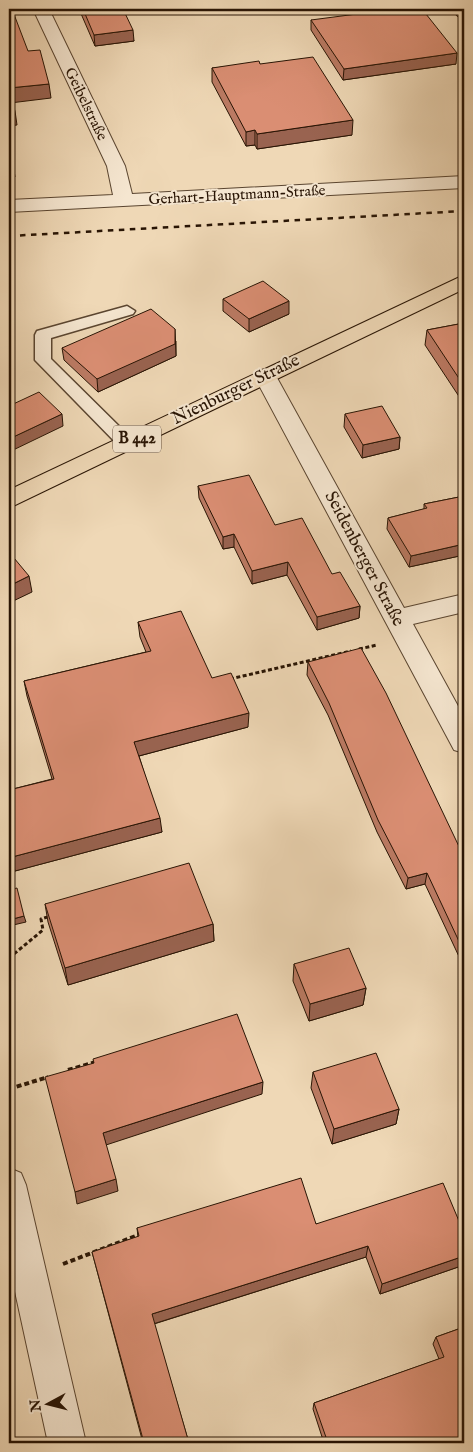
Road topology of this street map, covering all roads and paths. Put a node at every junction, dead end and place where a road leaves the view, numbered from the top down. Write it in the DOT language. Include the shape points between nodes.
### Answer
graph roads {
  1 [pos="41,9"];
  2 [pos="459,9"];
  3 [pos="464,13"];
  4 [pos="464,182"];
  5 [pos="124,201"];
  6 [pos="9,206"];
  7 [pos="464,281"];
  8 [pos="127,311"];
  9 [pos="265,376"];
  10 [pos="127,444"];
  11 [pos="9,500"];
  12 [pos="464,603"];
  13 [pos="402,628"];
  14 [pos="225,680"];
  15 [pos="464,742"];
  16 [pos="60,913"];
  17 [pos="9,958"];
  18 [pos="102,1060"];
  19 [pos="65,1072"];
  20 [pos="55,1074"];
  21 [pos="9,1089"];
  22 [pos="9,1185"];
  23 [pos="148,1231"];
  24 [pos="29,1277"];
  25 [pos="67,1443"];
  1 -- 5 [label="street, Geibelstraße" via="116,166"];
  2 -- 3 [label="street"];
  4 -- 5 [label="street, Gerhart-Hauptmann-Straße"];
  5 -- 6 [label="street, Gerhart-Hauptmann-Straße"];
  7 -- 9 [label="main road, Nienburger Straße / B 442"];
  8 -- 10 [label="lane" via="43,335 43,360"];
  9 -- 10 [label="main road, Nienburger Straße / B 442"];
  9 -- 13 [label="street, Seidenberger Straße"];
  10 -- 11 [label="main road, Nienburger Straße / B 442"];
  12 -- 13 [label="street"];
  13 -- 14 [label="path"];
  13 -- 15 [label="street, Seidenberger Straße"];
  16 -- 17 [label="path" via="41,919 43,930"];
  18 -- 19 [label="path"];
  20 -- 21 [label="path"];
  22 -- 24 [label="street"];
  23 -- 24 [label="path"];
  24 -- 25 [label="street"];
}
